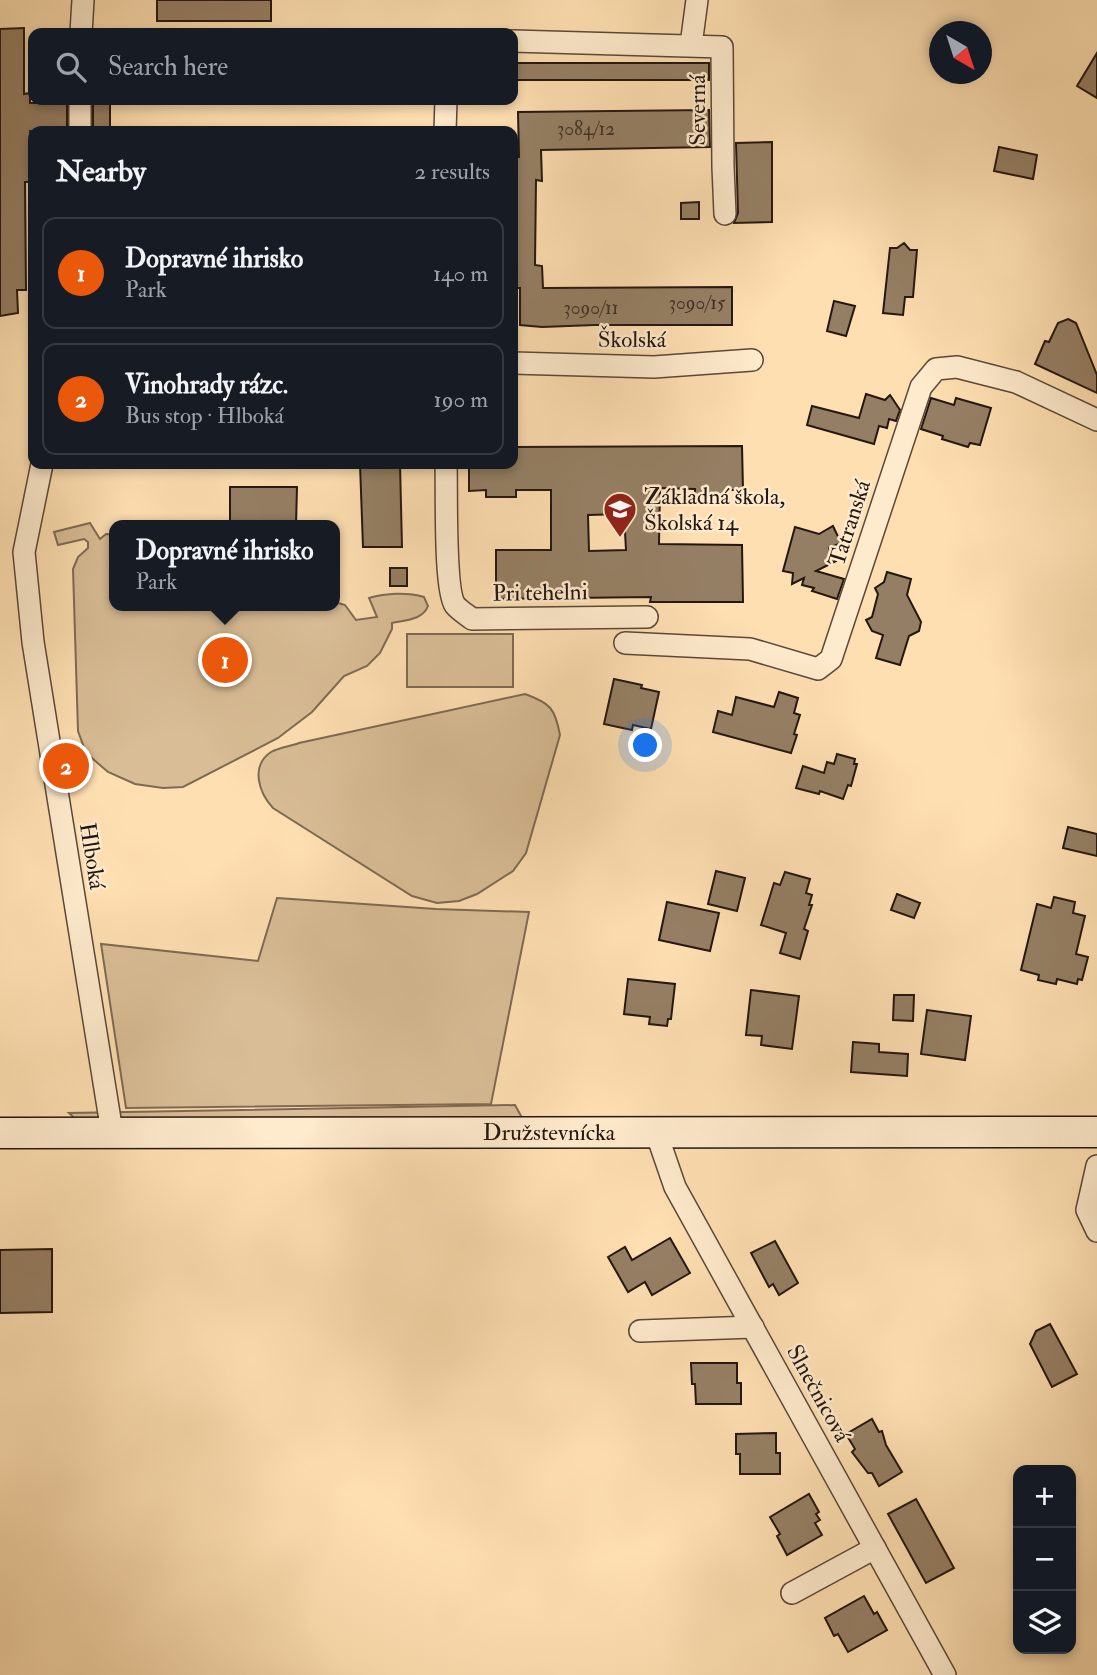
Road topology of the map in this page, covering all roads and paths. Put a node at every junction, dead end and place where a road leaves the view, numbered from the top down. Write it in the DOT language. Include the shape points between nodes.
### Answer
graph roads {
  1 [pos="83,0"];
  2 [pos="697,0"];
  3 [pos="81,28"];
  4 [pos="518,41"];
  5 [pos="691,45"];
  6 [pos="80,105"];
  7 [pos="446,105"];
  8 [pos="80,126"];
  9 [pos="445,126"];
  10 [pos="726,214"];
  11 [pos="752,360"];
  12 [pos="518,363"];
  13 [pos="1097,420"];
  14 [pos="41,469"];
  15 [pos="446,469"];
  16 [pos="648,617"];
  17 [pos="625,643"];
  18 [pos="112,1132"];
  19 [pos="656,1132"];
  20 [pos="1097,1132"];
  21 [pos="0,1133"];
  22 [pos="1097,1166"];
  23 [pos="1097,1231"];
  24 [pos="752,1327"];
  25 [pos="640,1331"];
  26 [pos="875,1548"];
  27 [pos="792,1592"];
  28 [pos="945,1675"];
  1 -- 3 [label="street"];
  2 -- 5 [label="street"];
  4 -- 5 [label="street, Severná"];
  5 -- 10 [label="street, Severná" via="722,47"];
  6 -- 8 [label="street"];
  7 -- 9 [label="street"];
  11 -- 12 [label="street, Školská" via="654,367"];
  13 -- 17 [label="street, Tatranská" via="1016,383 957,366 936,369 921,387 831,659 818,669 750,649"];
  14 -- 18 [label="street, Hlboká" via="24,552 33,642"];
  15 -- 16 [label="street, Pri tehelni" via="450,594 472,619"];
  18 -- 19 [label="main road, Družstevnícka"];
  18 -- 21 [label="main road, Družstevnícka"];
  19 -- 20 [label="main road, Družstevnícka"];
  19 -- 24 [label="street, Slnečnicová" via="674,1187"];
  22 -- 23 [label="street" via="1087,1210"];
  24 -- 25 [label="street"];
  24 -- 26 [label="street, Slnečnicová"];
  26 -- 27 [label="street"];
  26 -- 28 [label="street, Slnečnicová"];
}
